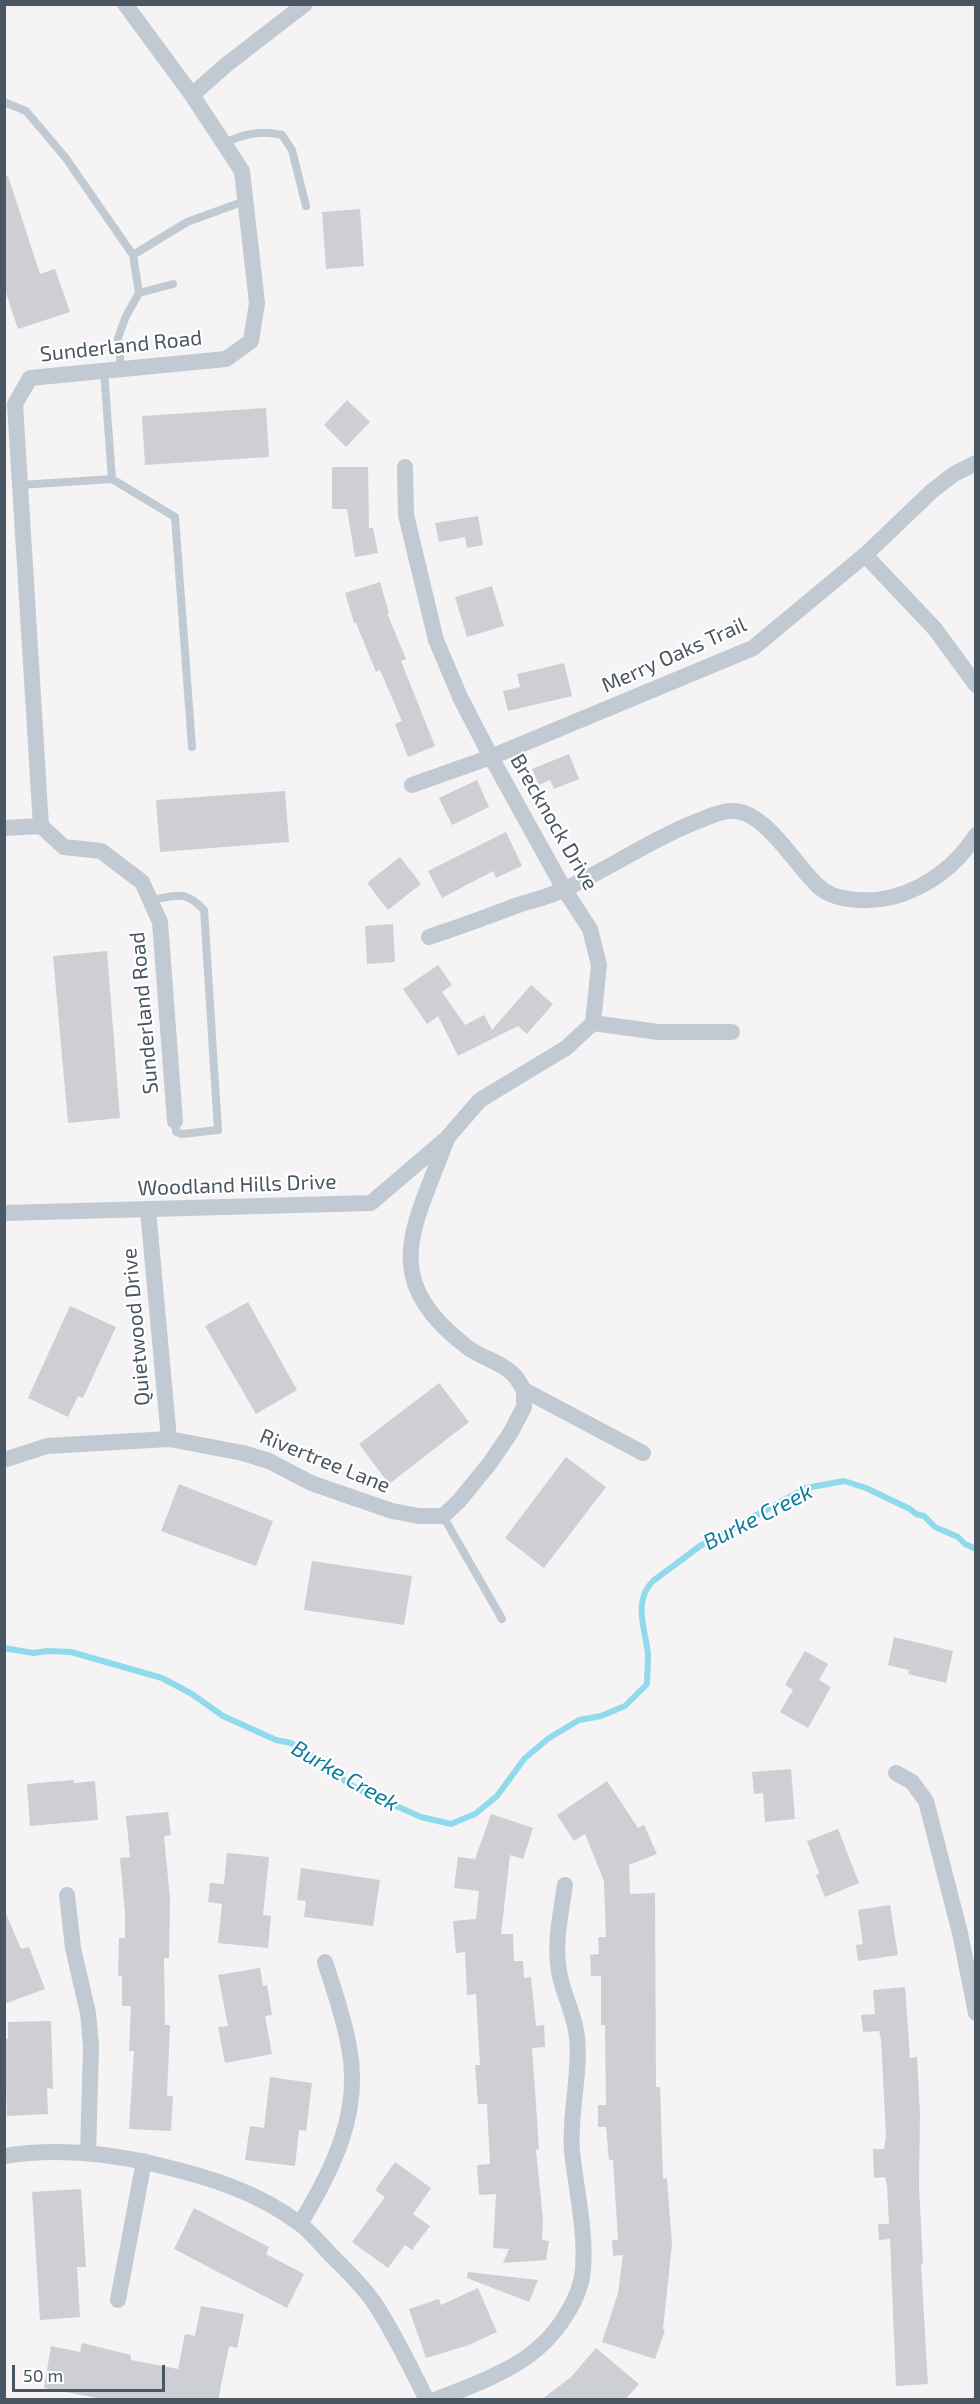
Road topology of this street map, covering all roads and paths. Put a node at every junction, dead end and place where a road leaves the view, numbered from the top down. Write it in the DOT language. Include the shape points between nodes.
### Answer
graph roads {
  1 [pos="125,4"];
  2 [pos="305,4"];
  3 [pos="192,95"];
  4 [pos="4,102"];
  5 [pos="224,143"];
  6 [pos="245,201"];
  7 [pos="306,206"];
  8 [pos="134,255"];
  9 [pos="173,284"];
  10 [pos="139,292"];
  11 [pos="121,369"];
  12 [pos="104,371"];
  13 [pos="975,463"];
  14 [pos="405,467"];
  15 [pos="112,479"];
  16 [pos="20,485"];
  17 [pos="865,555"];
  18 [pos="975,685"];
  19 [pos="192,747"];
  20 [pos="491,757"];
  21 [pos="412,785"];
  22 [pos="41,826"];
  23 [pos="4,828"];
  24 [pos="975,836"];
  25 [pos="564,889"];
  26 [pos="150,900"];
  27 [pos="429,937"];
  28 [pos="594,1023"];
  29 [pos="732,1032"];
  30 [pos="175,1121"];
  31 [pos="447,1138"];
  32 [pos="148,1210"];
  33 [pos="4,1213"];
  34 [pos="524,1390"];
  35 [pos="169,1439"];
  36 [pos="643,1453"];
  37 [pos="4,1460"];
  38 [pos="443,1516"];
  39 [pos="502,1619"];
  40 [pos="896,1773"];
  41 [pos="565,1885"];
  42 [pos="67,1895"];
  43 [pos="325,1962"];
  44 [pos="975,2013"];
  45 [pos="88,2153"];
  46 [pos="4,2156"];
  47 [pos="144,2162"];
  48 [pos="300,2224"];
  49 [pos="118,2300"];
  50 [pos="427,2400"];
  51 [pos="435,2400"];
  1 -- 3 [label="street, Sunderland Road"];
  2 -- 3 [label="street"];
  3 -- 5 [label="street, Sunderland Road"];
  4 -- 8 [label="lane" via="26,111 65,157"];
  5 -- 6 [label="street, Sunderland Road" via="242,171"];
  5 -- 7 [label="lane" via="248,133 266,131 282,135 292,150"];
  6 -- 8 [label="lane" via="187,222"];
  6 -- 11 [label="street, Sunderland Road" via="258,303 251,341 226,359"];
  8 -- 10 [label="lane"];
  9 -- 10 [label="lane"];
  10 -- 11 [label="lane" via="118,338"];
  11 -- 12 [label="street, Sunderland Road"];
  12 -- 15 [label="lane"];
  12 -- 16 [label="street, Sunderland Road" via="30,378 15,404"];
  13 -- 17 [label="street, Merry Oaks Trail" via="932,491"];
  14 -- 20 [label="street, Brecknock Drive" via="406,515 436,640"];
  15 -- 16 [label="lane"];
  15 -- 19 [label="lane" via="175,517"];
  16 -- 22 [label="street, Sunderland Road"];
  17 -- 18 [label="street" via="935,629"];
  17 -- 20 [label="street, Merry Oaks Trail" via="753,648"];
  20 -- 21 [label="street, Merry Oaks Trail"];
  20 -- 25 [label="street, Brecknock Drive"];
  22 -- 23 [label="street"];
  22 -- 26 [label="street, Sunderland Road" via="64,847 101,851 142,882"];
  24 -- 25 [label="street" via="954,862 907,894 860,901 833,896 817,886 782,842 750,817 733,811 682,827"];
  25 -- 27 [label="street"];
  25 -- 28 [label="street, Brecknock Drive" via="590,929 599,965"];
  26 -- 30 [label="street, Sunderland Road" via="160,922"];
  26 -- 30 [label="lane" via="185,895 204,910 218,1130 182,1134 176,1132"];
  28 -- 29 [label="street" via="658,1032"];
  28 -- 31 [label="street" via="566,1048 480,1100"];
  31 -- 32 [label="street, Woodland Hills Drive" via="371,1203"];
  31 -- 34 [label="street" via="418,1218 410,1254 416,1291 437,1322 473,1352 514,1374"];
  32 -- 33 [label="street, Woodland Hills Drive"];
  32 -- 35 [label="street, Quietwood Drive"];
  34 -- 36 [label="street"];
  34 -- 38 [label="street" via="524,1407 511,1432 465,1494"];
  35 -- 37 [label="street, Rivertree Lane" via="46,1446"];
  35 -- 38 [label="street, Rivertree Lane" via="243,1452 311,1483 392,1512"];
  38 -- 39 [label="lane"];
  40 -- 44 [label="street" via="912,1782 926,1801 960,1933"];
  41 -- 51 [label="street" via="557,1955 577,2036 572,2148 583,2232 580,2288 558,2330 523,2361 499,2375"];
  42 -- 45 [label="street" via="91,2046"];
  43 -- 48 [label="street" via="350,2048 350,2114 324,2184"];
  45 -- 46 [label="street"];
  45 -- 47 [label="street"];
  47 -- 48 [label="street" via="236,2187"];
  47 -- 49 [label="street"];
  48 -- 50 [label="street" via="374,2302"];
}
